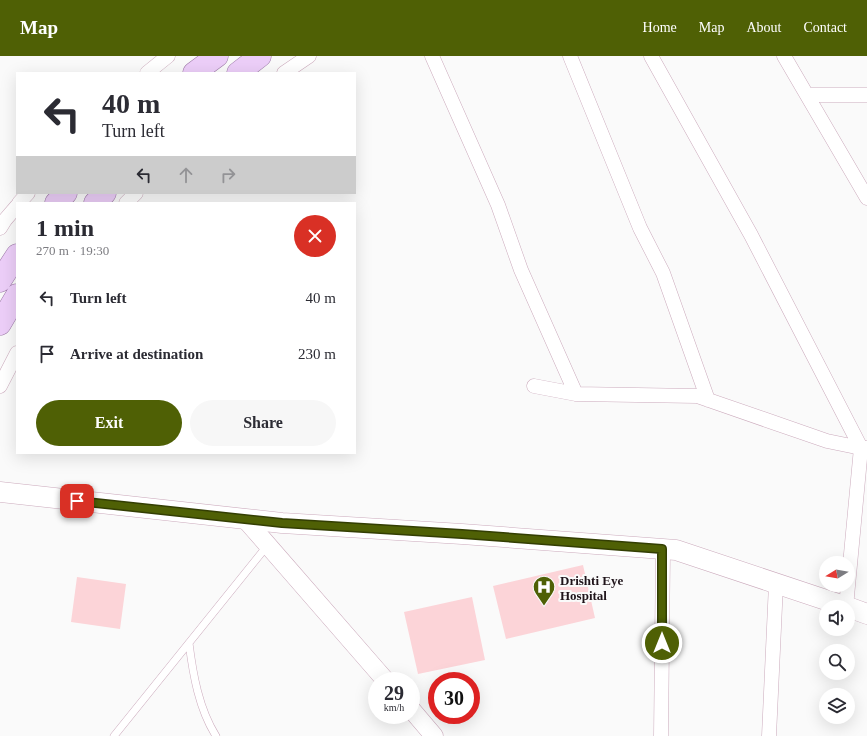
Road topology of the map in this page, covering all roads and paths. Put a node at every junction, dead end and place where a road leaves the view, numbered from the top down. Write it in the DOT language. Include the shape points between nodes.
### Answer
graph roads {
  1 [pos="168,56"];
  2 [pos="218,56"];
  3 [pos="260,56"];
  4 [pos="309,56"];
  5 [pos="432,56"];
  6 [pos="570,56"];
  7 [pos="651,56"];
  8 [pos="784,56"];
  9 [pos="148,72"];
  10 [pos="195,72"];
  11 [pos="239,72"];
  12 [pos="285,72"];
  13 [pos="807,95"];
  14 [pos="867,95"];
  15 [pos="27,194"];
  16 [pos="65,194"];
  17 [pos="104,194"];
  18 [pos="135,194"];
  19 [pos="867,198"];
  20 [pos="20,202"];
  21 [pos="57,202"];
  22 [pos="96,202"];
  23 [pos="127,202"];
  24 [pos="16,207"];
  25 [pos="0,228"];
  26 [pos="16,257"];
  27 [pos="0,281"];
  28 [pos="16,297"];
  29 [pos="0,324"];
  30 [pos="16,355"];
  31 [pos="0,386"];
  32 [pos="534,386"];
  33 [pos="576,394"];
  34 [pos="708,400"];
  35 [pos="864,448"];
  36 [pos="0,492"];
  37 [pos="245,519"];
  38 [pos="268,546"];
  39 [pos="662,549"];
  40 [pos="776,584"];
  41 [pos="825,600"];
  42 [pos="848,600"];
  43 [pos="855,610"];
  44 [pos="867,614"];
  45 [pos="189,643"];
  46 [pos="378,672"];
  47 [pos="420,720"];
  48 [pos="114,736"];
  49 [pos="216,736"];
  50 [pos="434,736"];
  51 [pos="662,736"];
  52 [pos="769,736"];
  1 -- 9 [label="street"];
  2 -- 10 [label="main road"];
  3 -- 11 [label="main road"];
  4 -- 12 [label="street"];
  5 -- 33 [label="street" via="498,205 521,270"];
  6 -- 34 [label="street" via="640,228 663,274"];
  7 -- 35 [label="street" via="751,235"];
  8 -- 13 [label="street"];
  13 -- 14 [label="street"];
  13 -- 19 [label="street"];
  15 -- 20 [label="street"];
  16 -- 21 [label="main road"];
  17 -- 22 [label="main road"];
  18 -- 23 [label="street"];
  24 -- 25 [label="street"];
  26 -- 27 [label="main road"];
  28 -- 29 [label="main road"];
  30 -- 31 [label="street"];
  32 -- 33 [label="street"];
  33 -- 34 [label="street" via="697,396"];
  34 -- 35 [label="street" via="827,442"];
  35 -- 42 [label="street"];
  36 -- 37 [label="main road"];
  37 -- 38 [label="street"];
  37 -- 39 [label="main road"];
  38 -- 45 [label="lane"];
  38 -- 46 [label="street"];
  39 -- 40 [label="main road" via="676,550"];
  39 -- 51 [label="street"];
  40 -- 41 [label="main road"];
  40 -- 52 [label="street"];
  43 -- 44 [label="main road"];
  45 -- 48 [label="lane"];
  45 -- 49 [label="lane" via="196,685 209,725"];
  47 -- 50 [label="street"];
}
